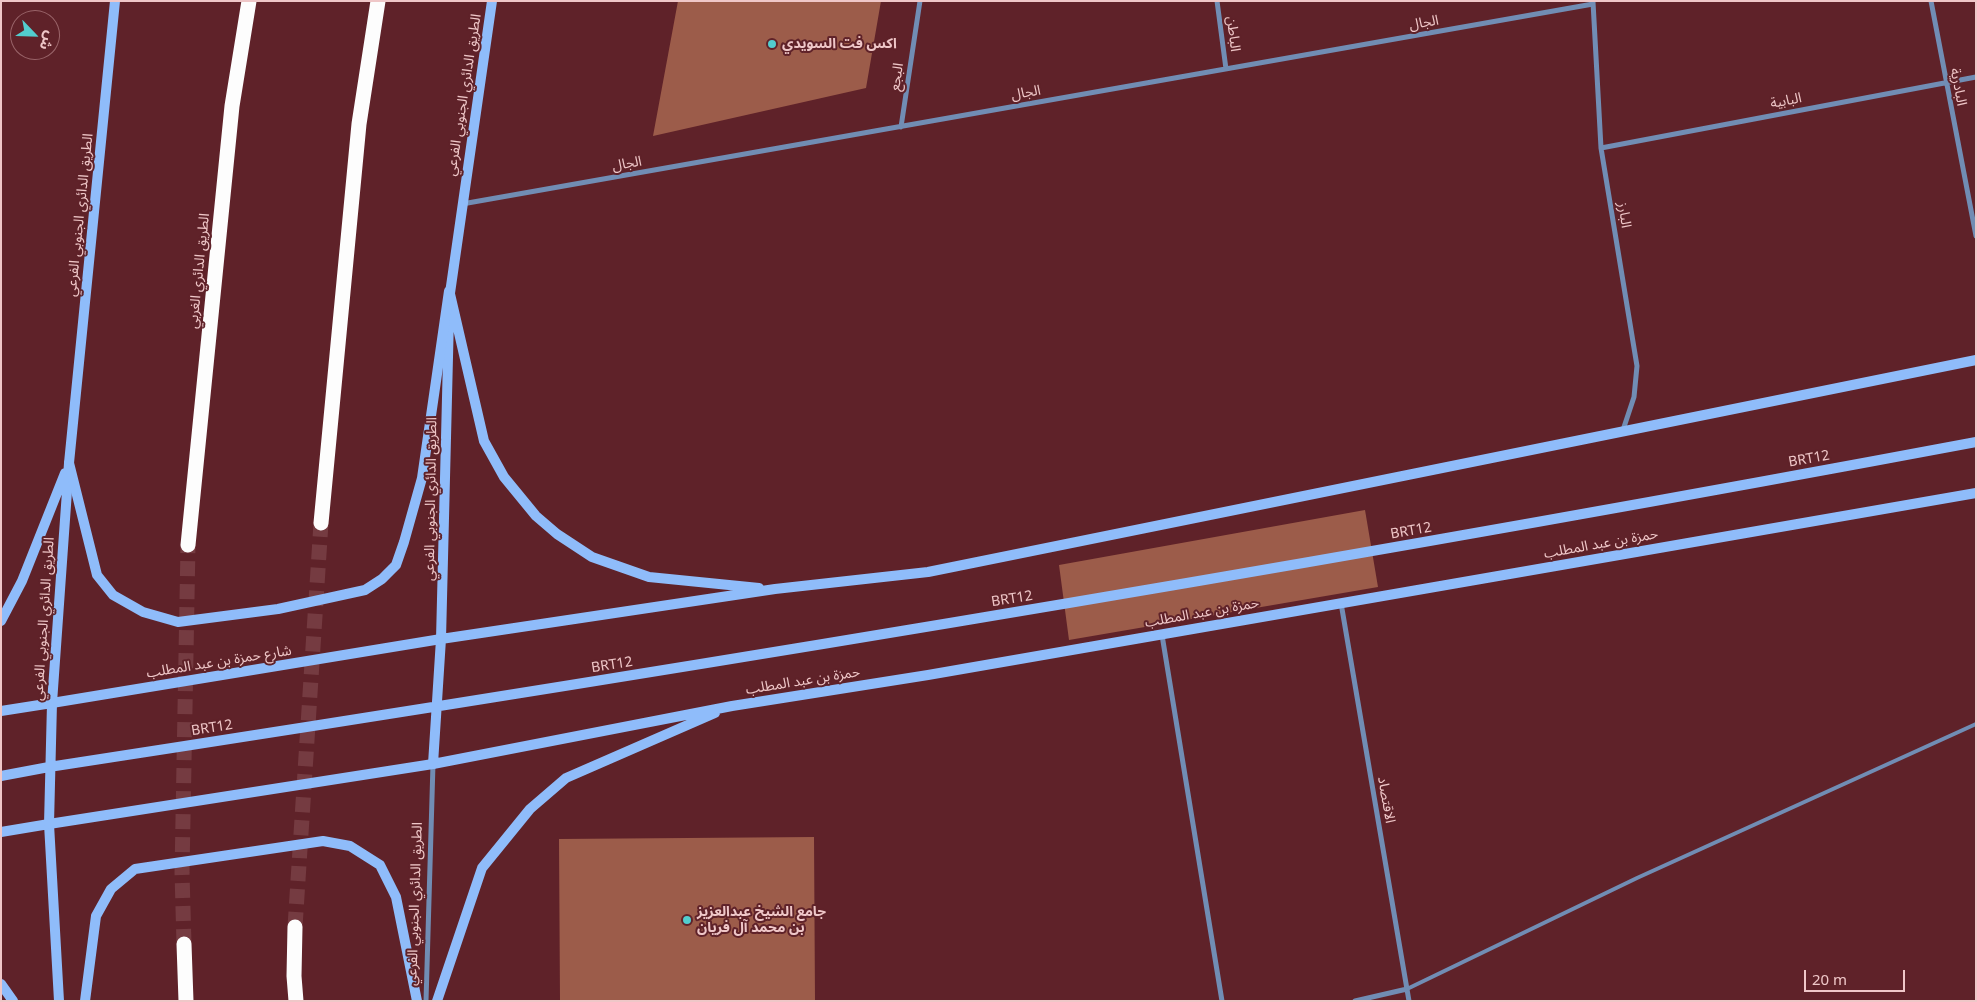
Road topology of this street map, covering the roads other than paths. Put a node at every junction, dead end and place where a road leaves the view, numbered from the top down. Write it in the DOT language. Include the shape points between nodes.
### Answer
graph roads {
  1 [pos="115,1"];
  2 [pos="249,1"];
  3 [pos="378,1"];
  4 [pos="492,1"];
  5 [pos="920,1"];
  6 [pos="1217,1"];
  7 [pos="1931,1"];
  8 [pos="1593,3"];
  9 [pos="1226,69"];
  10 [pos="1976,77"];
  11 [pos="1946,82"];
  12 [pos="901,127"];
  13 [pos="1601,148"];
  14 [pos="462,204"];
  15 [pos="1976,236"];
  16 [pos="449,291"];
  17 [pos="1976,360"];
  18 [pos="1623,430"];
  19 [pos="1976,442"];
  20 [pos="70,463"];
  21 [pos="1976,493"];
  22 [pos="322,523"];
  23 [pos="188,545"];
  24 [pos="775,590"];
  25 [pos="1341,602"];
  26 [pos="1,621"];
  27 [pos="1162,634"];
  28 [pos="441,639"];
  29 [pos="52,703"];
  30 [pos="732,706"];
  31 [pos="436,707"];
  32 [pos="1,712"];
  33 [pos="1976,724"];
  34 [pos="433,764"];
  35 [pos="49,767"];
  36 [pos="1,772"];
  37 [pos="1,776"];
  38 [pos="49,824"];
  39 [pos="1,832"];
  40 [pos="295,927"];
  41 [pos="184,944"];
  42 [pos="1,984"];
  43 [pos="1407,989"];
  44 [pos="12,1001"];
  45 [pos="59,1001"];
  46 [pos="85,1001"];
  47 [pos="186,1001"];
  48 [pos="296,1001"];
  49 [pos="417,1001"];
  50 [pos="426,1001"];
  51 [pos="437,1001"];
  52 [pos="1222,1001"];
  53 [pos="1355,1001"];
  54 [pos="1409,1001"];
  1 -- 20 [label="main road, الطريق الدائري الجنوبي الفرعي"];
  2 -- 23 [label="highway, الطريق الدائري الغربي" via="232,106"];
  3 -- 22 [label="highway" via="359,124"];
  4 -- 14 [label="main road, الطريق الدائري الجنوبي الفرعي"];
  5 -- 12 [label="street, البجع"];
  6 -- 9 [label="street, الباطن"];
  7 -- 11 [label="street, البادرية"];
  8 -- 9 [label="street, الجال"];
  8 -- 13 [label="street, البارز"];
  9 -- 12 [label="street, الجال"];
  10 -- 11 [label="street, البابية"];
  11 -- 13 [label="street, البابية"];
  11 -- 15 [label="street, البادرية"];
  12 -- 14 [label="street, الجال"];
  13 -- 18 [label="street, البارز" via="1637,366 1634,396"];
  14 -- 16 [label="main road, الطريق الدائري الجنوبي الفرعي"];
  16 -- 20 [label="main road, bridge" via="422,478 407,533 396,565 365,590 278,609 178,622 143,612 113,595 97,574"];
  16 -- 24 [label="main road" via="484,441 504,477 536,516 592,557 649,577"];
  16 -- 28 [label="main road, الطريق الدائري الجنوبي الفرعي"];
  17 -- 18 [label="main road"];
  18 -- 24 [label="main road" via="928,572"];
  19 -- 31 [label="main road, BRT12" via="1224,578"];
  20 -- 26 [label="main road" via="22,581"];
  20 -- 29 [label="main road, الطريق الدائري الجنوبي الفرعي"];
  21 -- 25 [label="main road, حمزة بن عبد المطلب"];
  24 -- 28 [label="main road"];
  25 -- 27 [label="main road, حمزة بن عبد المطلب"];
  25 -- 43 [label="street, الاقتصاد"];
  27 -- 30 [label="main road, حمزة بن عبد المطلب"];
  27 -- 52 [label="street"];
  28 -- 29 [label="main road, شارع حمزة بن عبد المطلب, bridge"];
  28 -- 31 [label="main road, الطريق الدائري الجنوبي الفرعي"];
  29 -- 32 [label="main road, شارع حمزة بن عبد المطلب"];
  29 -- 35 [label="main road, الطريق الدائري الجنوبي الفرعي"];
  30 -- 34 [label="main road, حمزة بن عبد المطلب"];
  30 -- 51 [label="main road" via="566,778 530,809 482,868"];
  31 -- 34 [label="main road, الطريق الدائري الجنوبي الفرعي"];
  31 -- 35 [label="main road, BRT12"];
  33 -- 43 [label="lane" via="1637,878"];
  34 -- 38 [label="main road, bridge"];
  34 -- 50 [label="street, الطريق الدائري الجنوبي الفرعي"];
  35 -- 36 [label="main road, BRT12"];
  35 -- 37 [label="main road, BRT12"];
  35 -- 38 [label="main road, الطريق الدائري الجنوبي الفرعي"];
  38 -- 39 [label="main road"];
  38 -- 45 [label="main road, الطريق الدائري الجنوبي الفرعي"];
  40 -- 48 [label="highway"];
  41 -- 47 [label="highway"];
  42 -- 44 [label="main road"];
  43 -- 53 [label="street"];
  43 -- 54 [label="street, الاقتصاد"];
  46 -- 49 [label="main road, bridge" via="96,916 111,889 135,869 323,841 350,846 380,865 396,897"];
}
